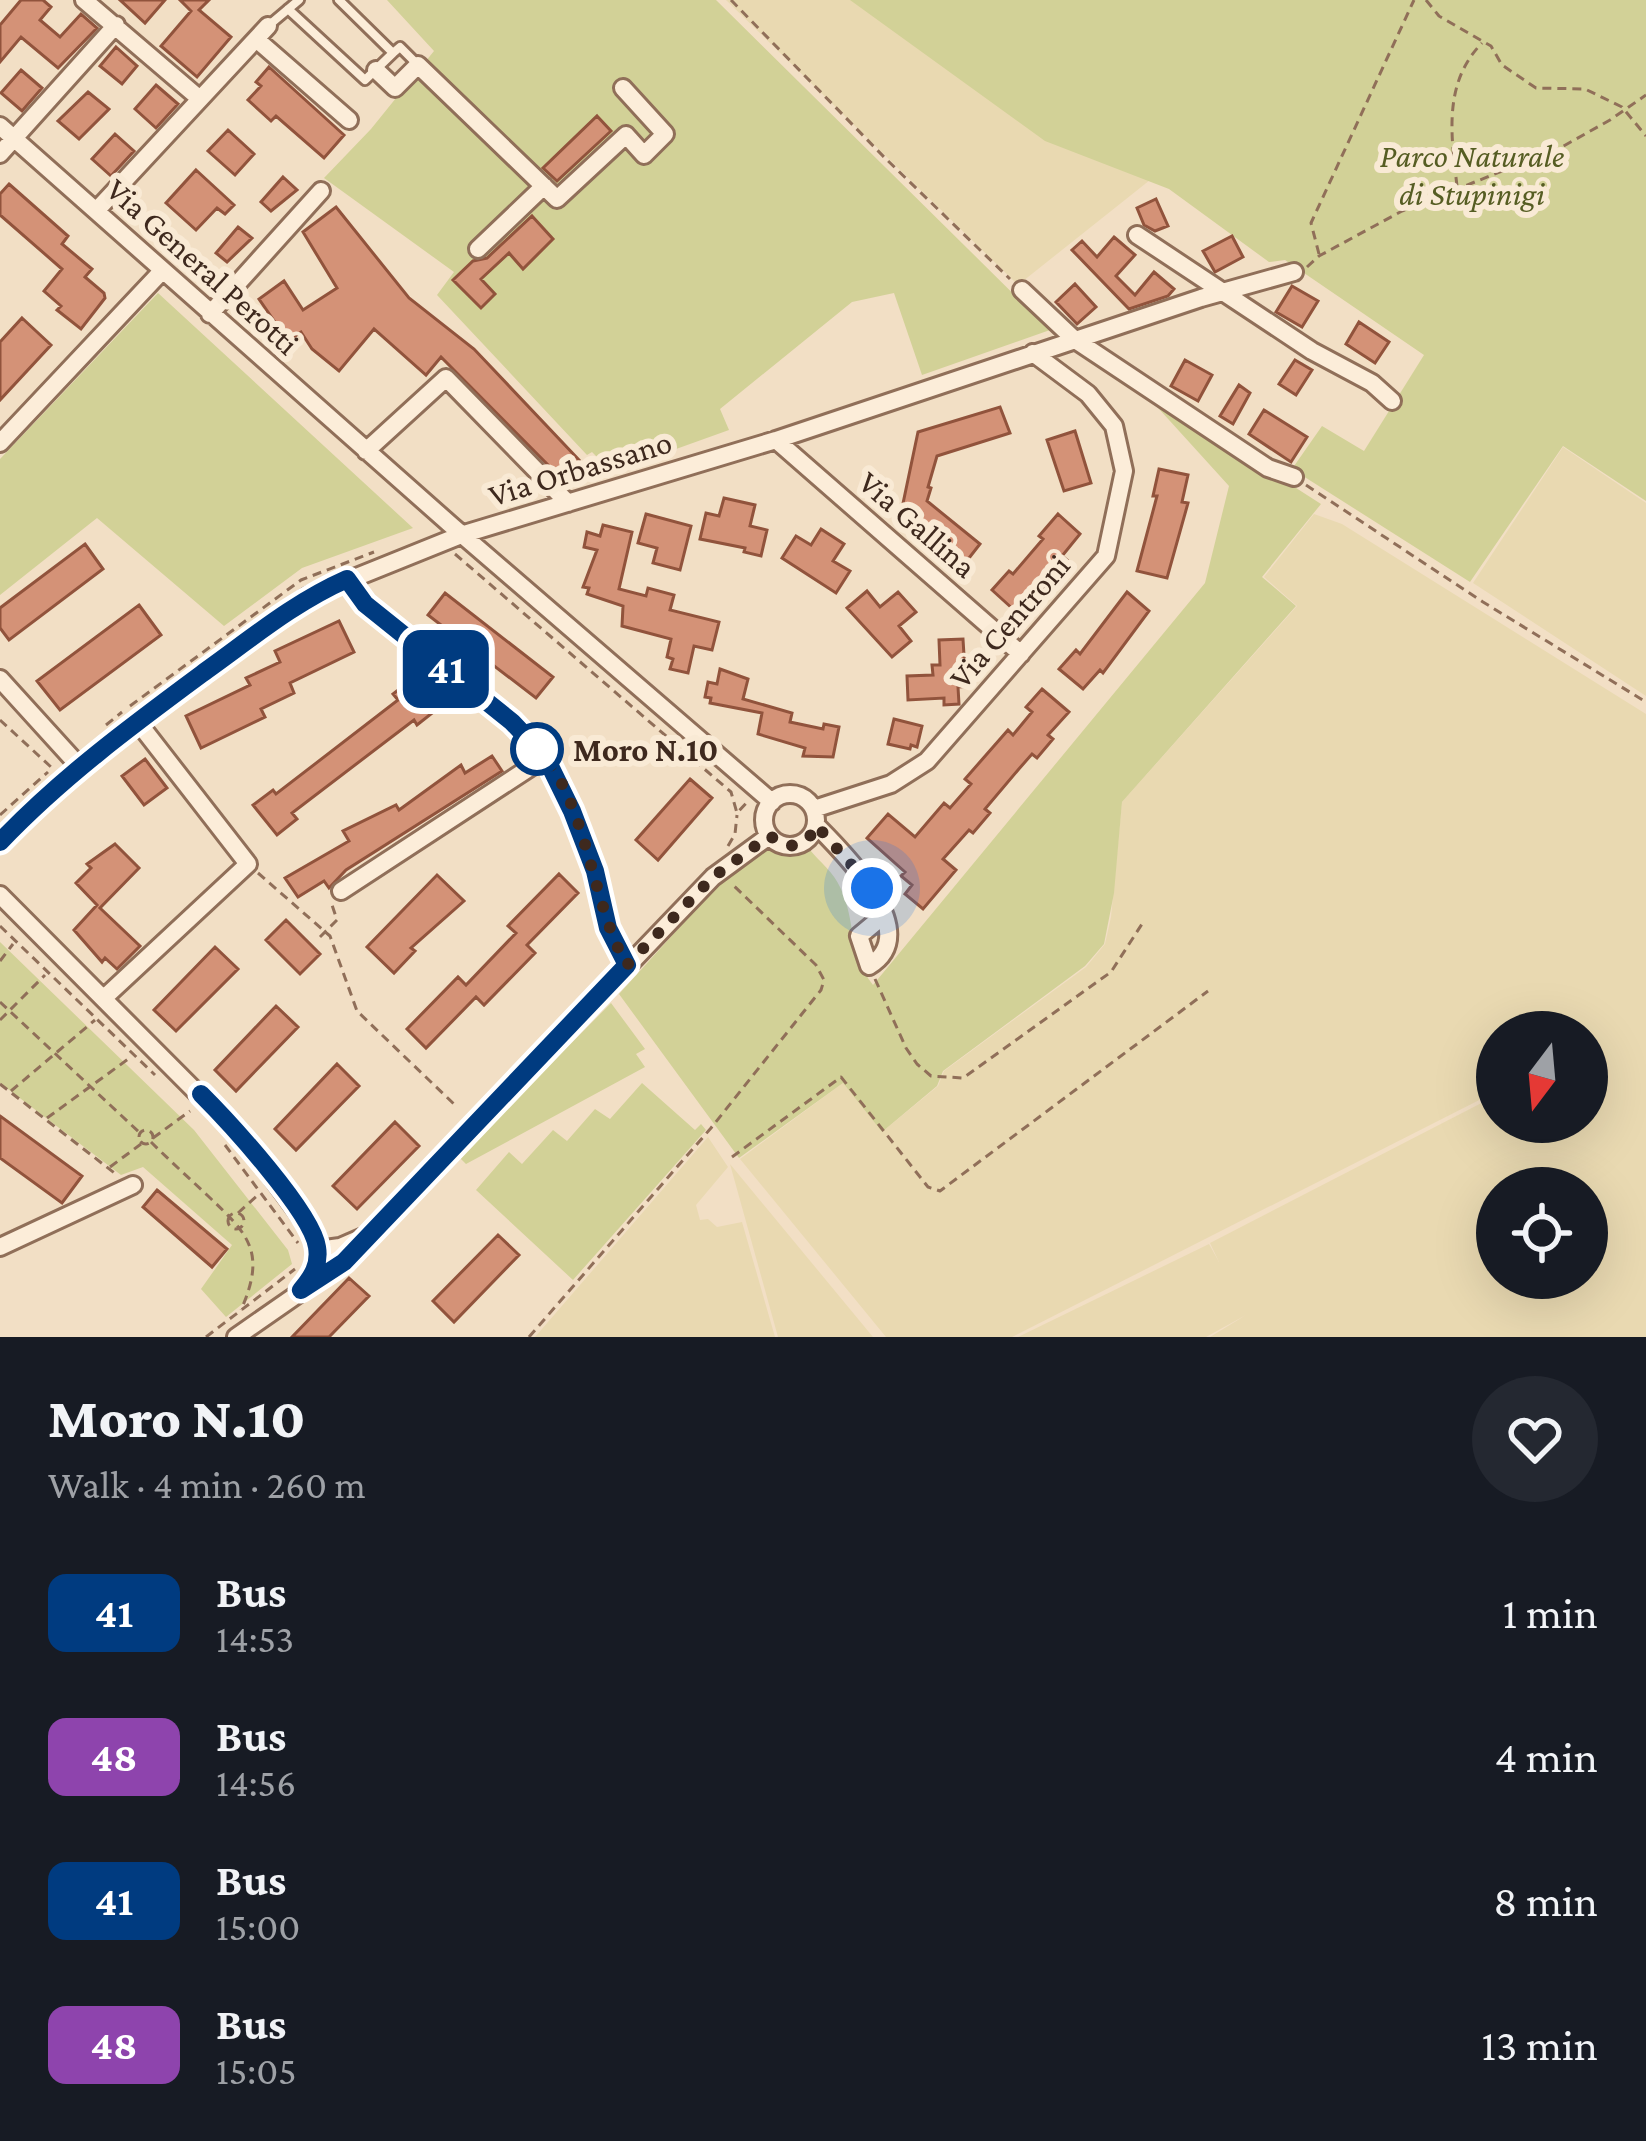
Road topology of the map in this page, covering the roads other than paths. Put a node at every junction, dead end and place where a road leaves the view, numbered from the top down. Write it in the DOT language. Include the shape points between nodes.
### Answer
graph roads {
  1 [pos="84,0"];
  2 [pos="299,0"];
  3 [pos="339,0"];
  4 [pos="288,9"];
  5 [pos="116,25"];
  6 [pos="262,33"];
  7 [pos="393,53"];
  8 [pos="418,65"];
  9 [pos="376,70"];
  10 [pos="623,88"];
  11 [pos="200,99"];
  12 [pos="349,120"];
  13 [pos="7,132"];
  14 [pos="0,154"];
  15 [pos="544,186"];
  16 [pos="321,191"];
  17 [pos="96,211"];
  18 [pos="1137,236"];
  19 [pos="478,249"];
  20 [pos="162,272"];
  21 [pos="1294,272"];
  22 [pos="1022,290"];
  23 [pos="1224,291"];
  24 [pos="211,314"];
  25 [pos="1074,339"];
  26 [pos="1034,353"];
  27 [pos="1392,401"];
  28 [pos="3,433"];
  29 [pos="776,440"];
  30 [pos="366,451"];
  31 [pos="1294,478"];
  32 [pos="568,502"];
  33 [pos="461,535"];
  34 [pos="347,579"];
  35 [pos="1021,655"];
  36 [pos="0,679"];
  37 [pos="137,722"];
  38 [pos="546,758"];
  39 [pos="80,766"];
  40 [pos="765,796"];
  41 [pos="815,817"];
  42 [pos="769,836"];
  43 [pos="0,842"];
  44 [pos="341,891"];
  45 [pos="0,895"];
  46 [pos="883,916"];
  47 [pos="627,965"];
  48 [pos="104,998"];
  49 [pos="129,1186"];
  50 [pos="369,1233"];
  51 [pos="0,1247"];
  52 [pos="306,1252"];
  53 [pos="301,1290"];
  54 [pos="236,1337"];
  1 -- 5 [label="street"];
  2 -- 4 [label="lane"];
  3 -- 7 [label="lane"];
  4 -- 6 [label="lane"];
  4 -- 9 [label="lane" via="365,80"];
  5 -- 11 [label="street"];
  5 -- 13 [label="street"];
  6 -- 11 [label="street"];
  6 -- 12 [label="street"];
  7 -- 8 [label="lane" via="400,47"];
  7 -- 9 [label="lane"];
  8 -- 9 [label="street" via="394,88"];
  8 -- 15 [label="street"];
  10 -- 15 [label="street" via="665,134 644,154 626,135 557,199"];
  11 -- 17 [label="street"];
  13 -- 14 [label="street"];
  13 -- 17 [label="street, Via General Perotti"];
  15 -- 19 [label="street"];
  16 -- 24 [label="street"];
  17 -- 20 [label="street, Via General Perotti"];
  18 -- 23 [label="street"];
  20 -- 24 [label="street, Via General Perotti"];
  20 -- 28 [label="street"];
  21 -- 23 [label="street, Via Orbassano"];
  22 -- 25 [label="street"];
  23 -- 25 [label="street, Via Orbassano"];
  23 -- 27 [label="street"];
  24 -- 30 [label="street, Via General Perotti"];
  25 -- 26 [label="street, Via Orbassano"];
  25 -- 31 [label="street"];
  26 -- 29 [label="street, Via Orbassano"];
  26 -- 35 [label="street, Via Centroni" via="1088,394 1114,426 1124,471 1106,556"];
  29 -- 32 [label="street, Via Orbassano"];
  29 -- 35 [label="street, Via Gallina"];
  30 -- 32 [label="street" via="446,378"];
  30 -- 33 [label="street, Via General Perotti"];
  32 -- 33 [label="street, Via Orbassano"];
  33 -- 34 [label="street, Via Orbassano"];
  33 -- 40 [label="street, Via General Perotti"];
  34 -- 37 [label="street, Via Orbassano" via="307,597"];
  34 -- 38 [label="street" via="365,604"];
  35 -- 41 [label="street, Via Centroni" via="927,760"];
  36 -- 39 [label="street"];
  37 -- 39 [label="street, Via Orbassano"];
  37 -- 48 [label="street" via="248,864"];
  38 -- 44 [label="street"];
  38 -- 47 [label="street"];
  39 -- 43 [label="street, Via Orbassano"];
  40 -- 41 [label="street, Via Centroni" via="800,796"];
  40 -- 42 [label="street"];
  41 -- 42 [label="street, Via Centroni" via="809,838 791,846"];
  41 -- 46 [label="street" via="872,888"];
  42 -- 47 [label="street, Via Centroni" via="720,864"];
  45 -- 48 [label="street"];
  46 -- 46 [label="street" via="859,936 869,966 890,944"];
  47 -- 50 [label="street, Via Centroni"];
  48 -- 52 [label="street" via="248,1142 306,1222"];
  49 -- 51 [label="street"];
  50 -- 52 [label="street"];
  50 -- 53 [label="street, Via Centroni" via="344,1262"];
  52 -- 53 [label="street" via="312,1276"];
  53 -- 54 [label="street, Via Centroni"];
}
